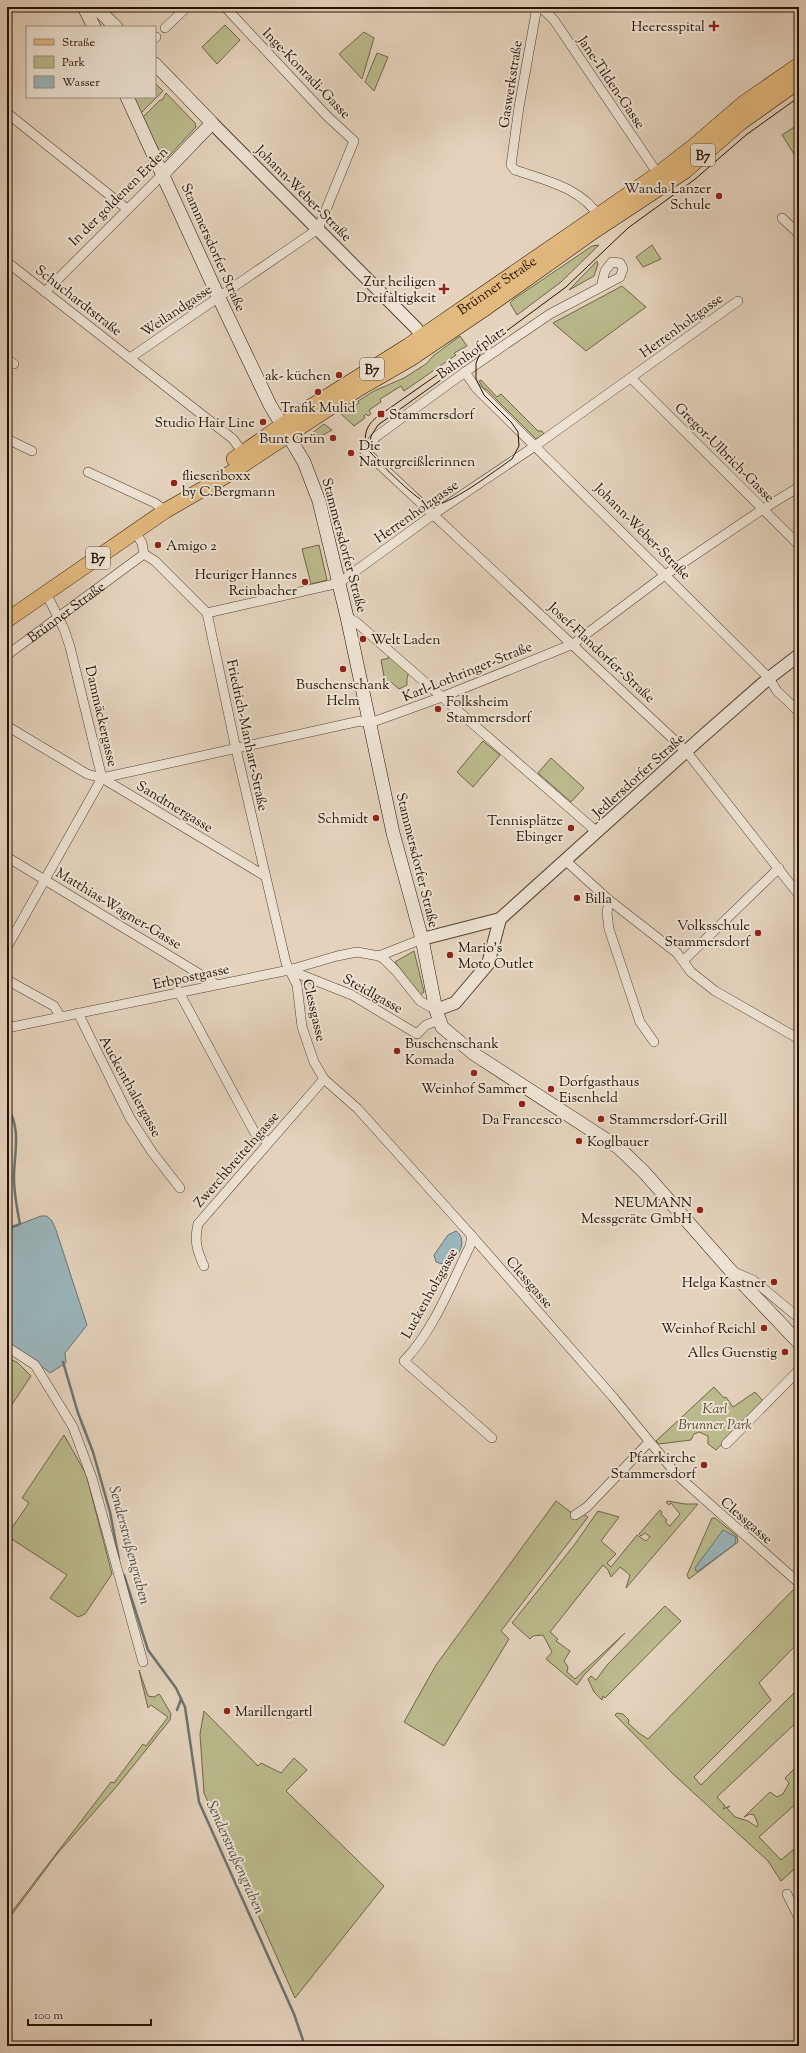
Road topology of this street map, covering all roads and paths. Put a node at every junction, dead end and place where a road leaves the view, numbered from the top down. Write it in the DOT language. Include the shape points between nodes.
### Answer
graph roads {
  1 [pos="84,7"];
  2 [pos="95,7"];
  3 [pos="187,7"];
  4 [pos="225,7"];
  5 [pos="537,7"];
  6 [pos="541,7"];
  7 [pos="94,26"];
  8 [pos="115,26"];
  9 [pos="165,28"];
  10 [pos="156,65"];
  11 [pos="799,65"];
  12 [pos="799,81"];
  13 [pos="127,98"];
  14 [pos="7,113"];
  15 [pos="212,123"];
  16 [pos="164,173"];
  17 [pos="658,174"];
  18 [pos="127,210"];
  19 [pos="782,218"];
  20 [pos="601,220"];
  21 [pos="318,229"];
  22 [pos="799,234"];
  23 [pos="7,262"];
  24 [pos="601,287"];
  25 [pos="45,292"];
  26 [pos="219,298"];
  27 [pos="738,301"];
  28 [pos="425,341"];
  29 [pos="130,358"];
  30 [pos="465,372"];
  31 [pos="631,378"];
  32 [pos="285,430"];
  33 [pos="7,439"];
  34 [pos="536,446"];
  35 [pos="364,450"];
  36 [pos="32,451"];
  37 [pos="243,453"];
  38 [pos="88,472"];
  39 [pos="799,487"];
  40 [pos="188,496"];
  41 [pos="763,509"];
  42 [pos="164,511"];
  43 [pos="434,514"];
  44 [pos="135,532"];
  45 [pos="799,545"];
  46 [pos="144,554"];
  47 [pos="665,575"];
  48 [pos="339,583"];
  49 [pos="46,593"];
  50 [pos="207,613"];
  51 [pos="348,617"];
  52 [pos="58,618"];
  53 [pos="7,620"];
  54 [pos="573,644"];
  55 [pos="7,655"];
  56 [pos="799,655"];
  57 [pos="769,678"];
  58 [pos="442,698"];
  59 [pos="799,712"];
  60 [pos="370,723"];
  61 [pos="7,726"];
  62 [pos="236,749"];
  63 [pos="686,752"];
  64 [pos="102,778"];
  65 [pos="597,832"];
  66 [pos="7,857"];
  67 [pos="566,861"];
  68 [pos="779,868"];
  69 [pos="265,876"];
  70 [pos="45,880"];
  71 [pos="799,895"];
  72 [pos="609,900"];
  73 [pos="500,919"];
  74 [pos="422,939"];
  75 [pos="7,947"];
  76 [pos="379,956"];
  77 [pos="683,961"];
  78 [pos="289,970"];
  79 [pos="7,980"];
  80 [pos="216,984"];
  81 [pos="179,992"];
  82 [pos="78,1013"];
  83 [pos="438,1015"];
  84 [pos="60,1016"];
  85 [pos="7,1028"];
  86 [pos="799,1039"];
  87 [pos="654,1042"];
  88 [pos="324,1079"];
  89 [pos="269,1142"];
  90 [pos="180,1188"];
  91 [pos="472,1236"];
  92 [pos="204,1266"];
  93 [pos="731,1271"];
  94 [pos="799,1318"];
  95 [pos="799,1343"];
  96 [pos="7,1347"];
  97 [pos="799,1370"];
  98 [pos="492,1438"];
  99 [pos="649,1442"];
  100 [pos="726,1444"];
  101 [pos="575,1515"];
  102 [pos="799,1583"];
  103 [pos="144,1662"];
  104 [pos="787,1894"];
  105 [pos="799,1918"];
  1 -- 7 [label="main road"];
  2 -- 8 [label="main road"];
  3 -- 9 [label="street"];
  4 -- 21 [label="street, Inge-Konradi-Gasse" via="327,116 354,141"];
  5 -- 20 [label="street, Gaswerkstraße" via="511,165 515,170 576,193 592,206"];
  6 -- 17 [label="street, Jane-Tilden-Gasse" via="554,20"];
  10 -- 15 [label="main road, Johann-Weber-Straße"];
  11 -- 17 [label="main road, Brünner Straße / B7" via="740,106"];
  12 -- 20 [label="main road, Brünner Straße / B7" via="740,123 685,171"];
  13 -- 16 [label="main road, Stammersdorfer Straße"];
  14 -- 18 [label="street"];
  15 -- 16 [label="main road, In der goldenen Erden"];
  15 -- 21 [label="street, Johann-Weber-Straße"];
  16 -- 18 [label="street, In der goldenen Erden"];
  16 -- 26 [label="main road, Stammersdorfer Straße"];
  17 -- 20 [label="main road, Brünner Straße / B7"];
  18 -- 25 [label="street, In der goldenen Erden"];
  19 -- 22 [label="street"];
  20 -- 28 [label="main road, Brünner Straße / B7"];
  21 -- 26 [label="street, Weilandgasse"];
  21 -- 28 [label="street, Johann-Weber-Straße" via="416,328"];
  23 -- 25 [label="street, Schuchardtstraße"];
  24 -- 30 [label="street, Bahnhofplatz" via="550,314"];
  25 -- 29 [label="street, Schuchardtstraße"];
  26 -- 29 [label="street, Weilandgasse"];
  26 -- 32 [label="main road, Stammersdorfer Straße" via="270,405"];
  27 -- 31 [label="street, Herrenholzgasse"];
  28 -- 32 [label="main road, Brünner Straße / B7" via="358,389"];
  29 -- 37 [label="street, Schuchardtstraße" via="232,440"];
  30 -- 34 [label="street, Johann-Weber-Straße" via="476,388"];
  30 -- 35 [label="street, Bahnhofplatz" via="377,436"];
  31 -- 34 [label="street, Herrenholzgasse"];
  31 -- 41 [label="street, Gregor-Ulbrich-Gasse"];
  32 -- 37 [label="main road, Brünner Straße / B7"];
  32 -- 40 [label="main road, Brünner Straße / B7" via="229,474"];
  32 -- 48 [label="main road, Stammersdorfer Straße" via="304,462 319,501"];
  33 -- 36 [label="street"];
  34 -- 43 [label="street, Herrenholzgasse"];
  34 -- 47 [label="street, Johann-Weber-Straße"];
  35 -- 43 [label="street, Josef-Flandorfer-Straße"];
  37 -- 40 [label="main road, Brünner Straße / B7" via="223,466"];
  38 -- 42 [label="street" via="155,504"];
  39 -- 41 [label="street, Karl-Lothringer-Straße"];
  40 -- 42 [label="main road, Brünner Straße / B7"];
  41 -- 45 [label="street, Gregor-Ulbrich-Gasse"];
  41 -- 47 [label="street, Karl-Lothringer-Straße"];
  42 -- 44 [label="main road, Brünner Straße / B7"];
  43 -- 48 [label="street, Herrenholzgasse"];
  43 -- 54 [label="street, Josef-Flandorfer-Straße"];
  44 -- 46 [label="street" via="142,543"];
  44 -- 49 [label="main road, Brünner Straße / B7"];
  46 -- 50 [label="street" via="155,561"];
  46 -- 52 [label="street, Brünner Straße"];
  47 -- 54 [label="street, Karl-Lothringer-Straße"];
  47 -- 57 [label="street, Johann-Weber-Straße"];
  48 -- 50 [label="street, Herrenholzgasse"];
  48 -- 51 [label="main road, Stammersdorfer Straße"];
  49 -- 52 [label="street, Dammäckergasse"];
  49 -- 53 [label="main road, Brünner Straße / B7"];
  50 -- 62 [label="street, Friedrich-Manhart-Straße"];
  51 -- 58 [label="street"];
  51 -- 60 [label="main road, Stammersdorfer Straße"];
  52 -- 55 [label="street, Brünner Straße"];
  52 -- 64 [label="street, Dammäckergasse" via="70,647"];
  54 -- 58 [label="street, Karl-Lothringer-Straße"];
  54 -- 63 [label="street, Josef-Flandorfer-Straße"];
  56 -- 57 [label="street, Jedlersdorfer Straße"];
  57 -- 59 [label="street, Johann-Weber-Straße"];
  57 -- 63 [label="street, Jedlersdorfer Straße"];
  58 -- 60 [label="street, Karl-Lothringer-Straße"];
  58 -- 65 [label="street"];
  60 -- 62 [label="street, Karl-Lothringer-Straße" via="360,721"];
  60 -- 74 [label="main road, Stammersdorfer Straße" via="393,833"];
  61 -- 64 [label="street, Sandtnergasse" via="87,774"];
  62 -- 64 [label="street, Karl-Lothringer-Straße"];
  62 -- 69 [label="street, Friedrich-Manhart-Straße"];
  63 -- 65 [label="street, Jedlersdorfer Straße"];
  63 -- 68 [label="street, Josef-Flandorfer-Straße"];
  64 -- 69 [label="street, Sandtnergasse"];
  64 -- 70 [label="street, Dammäckergasse"];
  65 -- 67 [label="street, Jedlersdorfer Straße"];
  66 -- 70 [label="street, Matthias-Wagner-Gasse"];
  67 -- 72 [label="street"];
  67 -- 73 [label="street, Jedlersdorfer Straße"];
  68 -- 71 [label="street, Josef-Flandorfer-Straße"];
  68 -- 77 [label="street"];
  69 -- 78 [label="street, Friedrich-Manhart-Straße"];
  70 -- 75 [label="street, Dammäckergasse"];
  70 -- 80 [label="street, Matthias-Wagner-Gasse"];
  72 -- 77 [label="street" via="663,941"];
  72 -- 87 [label="street" via="609,929 640,1022"];
  73 -- 74 [label="street"];
  73 -- 83 [label="street" via="488,964 455,1003"];
  74 -- 76 [label="street"];
  74 -- 83 [label="main road, Stammersdorfer Straße"];
  76 -- 78 [label="street, Erbpostgasse" via="357,952"];
  76 -- 83 [label="street" via="396,971 420,1000"];
  77 -- 86 [label="street" via="691,972 715,991"];
  78 -- 80 [label="street, Erbpostgasse"];
  78 -- 83 [label="street, Steidlgasse" via="352,995 417,1034"];
  78 -- 88 [label="street, Clessgasse" via="297,985 302,1027 314,1062"];
  79 -- 84 [label="street" via="54,1006"];
  80 -- 81 [label="street, Erbpostgasse"];
  81 -- 82 [label="street, Erbpostgasse"];
  81 -- 89 [label="street" via="256,1135"];
  82 -- 84 [label="street, Erbpostgasse"];
  82 -- 90 [label="street, Auckenthalergasse" via="130,1118"];
  83 -- 93 [label="main road" via="442,1027 474,1054 619,1148 644,1172"];
  84 -- 85 [label="street, Erbpostgasse"];
  88 -- 89 [label="street, Zwerchbreitelngasse"];
  88 -- 91 [label="street, Clessgasse" via="358,1109"];
  89 -- 92 [label="street, Zwerchbreitelngasse" via="198,1224 196,1250"];
  91 -- 98 [label="street, Luckenholzgasse" via="470,1246 429,1326 404,1361"];
  91 -- 99 [label="street, Clessgasse" via="613,1397"];
  93 -- 94 [label="street" via="753,1280"];
  93 -- 95 [label="main road"];
  96 -- 103 [label="street" via="35,1365 73,1427 92,1478"];
  97 -- 100 [label="street"];
  99 -- 101 [label="street" via="587,1507"];
  99 -- 102 [label="street, Clessgasse" via="677,1475"];
  104 -- 105 [label="street"];
}
